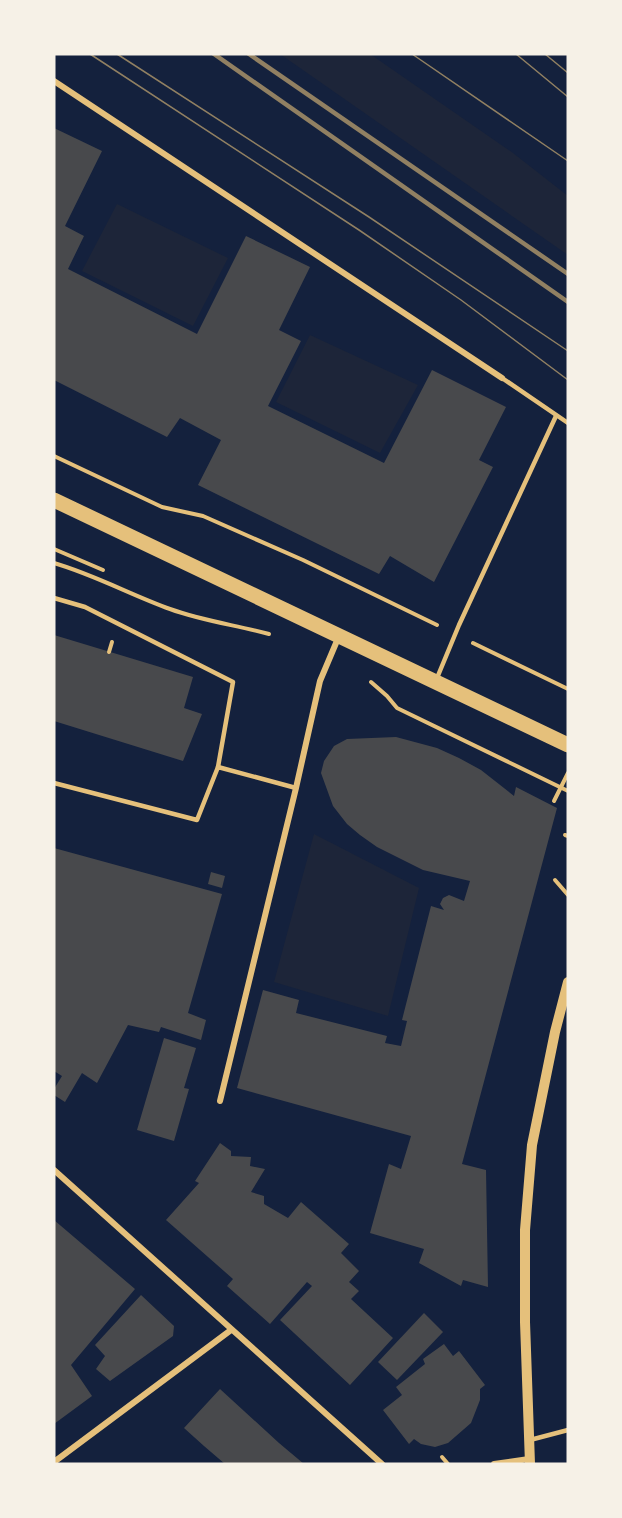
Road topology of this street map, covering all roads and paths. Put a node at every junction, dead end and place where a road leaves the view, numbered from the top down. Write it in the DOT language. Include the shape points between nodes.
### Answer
graph roads {
  1 [pos="54,81"];
  2 [pos="502,378"];
  3 [pos="556,416"];
  4 [pos="568,423"];
  5 [pos="54,456"];
  6 [pos="54,500"];
  7 [pos="54,549"];
  8 [pos="104,570"];
  9 [pos="54,598"];
  10 [pos="455,634"];
  11 [pos="339,635"];
  12 [pos="435,681"];
  13 [pos="568,688"];
  14 [pos="568,746"];
  15 [pos="218,767"];
  16 [pos="568,773"];
  17 [pos="54,783"];
  18 [pos="296,788"];
  19 [pos="554,801"];
  20 [pos="555,880"];
  21 [pos="567,894"];
  22 [pos="568,982"];
  23 [pos="220,1101"];
  24 [pos="54,1170"];
  25 [pos="231,1330"];
  26 [pos="568,1430"];
  27 [pos="529,1440"];
  28 [pos="442,1457"];
  29 [pos="530,1461"];
  30 [pos="54,1462"];
  31 [pos="382,1464"];
  32 [pos="448,1464"];
  33 [pos="494,1464"];
  1 -- 2 [label="street"];
  2 -- 3 [label="lane"];
  3 -- 4 [label="lane"];
  3 -- 10 [label="lane"];
  5 -- 10 [label="path" via="162,507 203,516 303,560"];
  6 -- 11 [label="main road"];
  7 -- 8 [label="path"];
  9 -- 15 [label="lane" via="85,607 233,682"];
  10 -- 12 [label="lane"];
  10 -- 13 [label="path"];
  11 -- 12 [label="main road"];
  11 -- 18 [label="street" via="320,681"];
  12 -- 14 [label="main road"];
  15 -- 17 [label="lane" via="197,820"];
  15 -- 18 [label="lane"];
  16 -- 19 [label="path"];
  18 -- 23 [label="street"];
  20 -- 21 [label="path"];
  22 -- 27 [label="street" via="531,1156 525,1230"];
  24 -- 25 [label="street"];
  25 -- 30 [label="street"];
  25 -- 31 [label="street"];
  26 -- 27 [label="lane"];
  27 -- 29 [label="street"];
  28 -- 32 [label="path"];
  29 -- 33 [label="street"];
}
